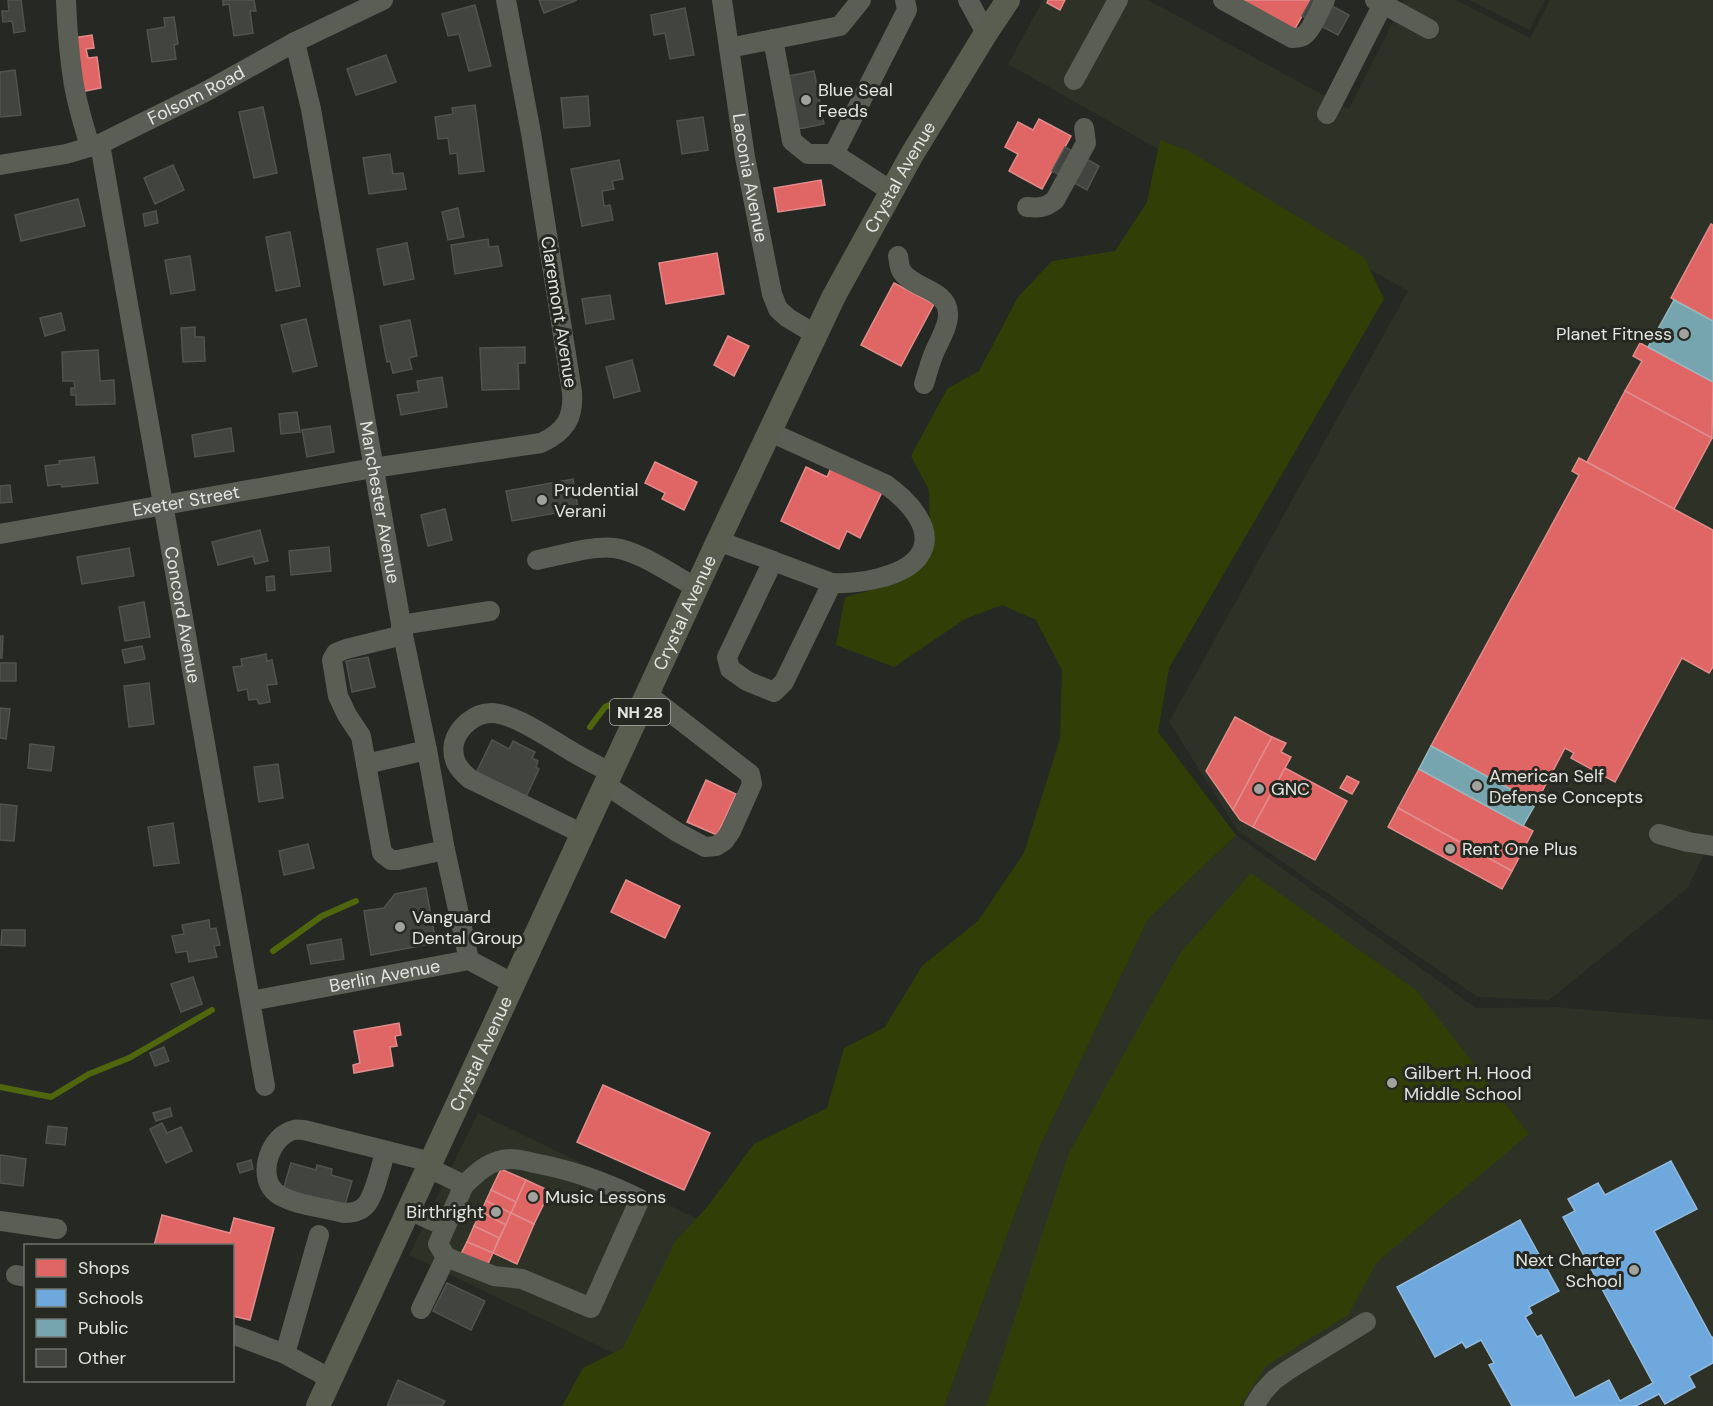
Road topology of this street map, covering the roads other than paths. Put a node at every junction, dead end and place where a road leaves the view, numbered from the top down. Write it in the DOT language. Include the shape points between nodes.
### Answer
graph roads {
  1 [pos="66,0"];
  2 [pos="383,0"];
  3 [pos="506,0"];
  4 [pos="722,0"];
  5 [pos="861,0"];
  6 [pos="905,0"];
  7 [pos="968,0"];
  8 [pos="1008,0"];
  9 [pos="1118,0"];
  10 [pos="1223,0"];
  11 [pos="1325,0"];
  12 [pos="1379,2"];
  13 [pos="1429,28"];
  14 [pos="986,33"];
  15 [pos="773,39"];
  16 [pos="295,42"];
  17 [pos="729,48"];
  18 [pos="1074,80"];
  19 [pos="1327,114"];
  20 [pos="1084,128"];
  21 [pos="95,146"];
  22 [pos="834,154"];
  23 [pos="0,165"];
  24 [pos="891,191"];
  25 [pos="1027,207"];
  26 [pos="898,256"];
  27 [pos="815,334"];
  28 [pos="924,384"];
  29 [pos="770,432"];
  30 [pos="373,468"];
  31 [pos="164,505"];
  32 [pos="0,534"];
  33 [pos="718,542"];
  34 [pos="537,560"];
  35 [pos="773,561"];
  36 [pos="832,583"];
  37 [pos="697,588"];
  38 [pos="490,611"];
  39 [pos="402,630"];
  40 [pos="648,695"];
  41 [pos="427,750"];
  42 [pos="366,764"];
  43 [pos="609,779"];
  44 [pos="583,834"];
  45 [pos="1659,834"];
  46 [pos="1713,846"];
  47 [pos="445,850"];
  48 [pos="470,960"];
  49 [pos="514,984"];
  50 [pos="251,1001"];
  51 [pos="265,1086"];
  52 [pos="386,1150"];
  53 [pos="430,1165"];
  54 [pos="464,1185"];
  55 [pos="409,1210"];
  56 [pos="0,1221"];
  57 [pos="445,1226"];
  58 [pos="57,1229"];
  59 [pos="319,1235"];
  60 [pos="446,1257"];
  61 [pos="421,1309"];
  62 [pos="1366,1322"];
  63 [pos="234,1335"];
  64 [pos="285,1354"];
  65 [pos="331,1379"];
  66 [pos="318,1406"];
  67 [pos="1254,1406"];
  1 -- 21 [label="street, Concord Avenue" via="73,80 80,112"];
  2 -- 16 [label="street, Folsom Road"];
  3 -- 30 [label="street, Claremont Avenue" via="572,392 571,414 558,433 541,443"];
  4 -- 17 [label="street, Laconia Avenue"];
  5 -- 15 [label="street" via="840,26"];
  6 -- 22 [label="street" via="907,10"];
  7 -- 14 [label="street"];
  8 -- 14 [label="main road, Crystal Avenue / NH 28"];
  9 -- 18 [label="street"];
  10 -- 11 [label="street" via="1292,38 1304,36"];
  12 -- 13 [label="street"];
  12 -- 19 [label="street"];
  14 -- 24 [label="main road, Crystal Avenue / NH 28"];
  15 -- 17 [label="street"];
  15 -- 22 [label="street" via="792,141 807,154"];
  16 -- 21 [label="street, Folsom Road"];
  16 -- 30 [label="street, Manchester Avenue" via="311,109"];
  17 -- 27 [label="street, Laconia Avenue" via="745,157 772,294 778,309"];
  20 -- 25 [label="street" via="1086,143 1055,200 1041,208"];
  21 -- 23 [label="street, Folsom Road"];
  21 -- 31 [label="street, Concord Avenue"];
  22 -- 24 [label="street"];
  24 -- 27 [label="main road, Crystal Avenue / NH 28"];
  26 -- 28 [label="street" via="901,270 909,279 938,295 948,312"];
  27 -- 29 [label="main road, Crystal Avenue / NH 28"];
  29 -- 33 [label="main road, Crystal Avenue / NH 28"];
  29 -- 36 [label="street" via="885,483 909,504 921,524 923,546 908,566 868,581"];
  30 -- 31 [label="street, Exeter Street"];
  30 -- 39 [label="street, Manchester Avenue"];
  31 -- 32 [label="street, Exeter Street"];
  31 -- 50 [label="street, Concord Avenue"];
  33 -- 35 [label="street"];
  33 -- 37 [label="main road, Crystal Avenue / NH 28"];
  34 -- 37 [label="street" via="614,548 644,559"];
  35 -- 36 [label="street"];
  35 -- 36 [label="street" via="727,657 730,669 774,692 784,682"];
  37 -- 40 [label="main road, Crystal Avenue / NH 28"];
  38 -- 39 [label="street"];
  39 -- 41 [label="street, Manchester Avenue"];
  39 -- 42 [label="street" via="336,653 332,660 338,696 361,736"];
  40 -- 43 [label="main road, Crystal Avenue / NH 28"];
  40 -- 43 [label="street" via="750,774 752,784 731,831 716,846 705,847 677,832"];
  41 -- 42 [label="street"];
  41 -- 47 [label="street, Manchester Avenue"];
  42 -- 47 [label="street" via="382,853 398,860"];
  43 -- 44 [label="main road, Crystal Avenue / NH 28"];
  43 -- 44 [label="street" via="572,752 505,715 476,716 454,741 455,762 470,778"];
  44 -- 49 [label="main road, Crystal Avenue / NH 28"];
  45 -- 46 [label="street"];
  47 -- 48 [label="street, Manchester Avenue"];
  48 -- 49 [label="street"];
  48 -- 50 [label="street, Berlin Avenue"];
  49 -- 53 [label="main road, Crystal Avenue / NH 28"];
  50 -- 51 [label="street, Concord Avenue"];
  52 -- 52 [label="street" via="294,1130 275,1145 266,1165 267,1175 274,1191 284,1198 352,1213 371,1197"];
  52 -- 53 [label="street"];
  53 -- 54 [label="street"];
  53 -- 55 [label="main road, Crystal Avenue / NH 28"];
  54 -- 57 [label="street"];
  54 -- 60 [label="street" via="480,1170 512,1158 576,1172 640,1199 591,1308 522,1279 494,1276"];
  55 -- 57 [label="street"];
  55 -- 65 [label="main road, Crystal Avenue / NH 28"];
  56 -- 58 [label="street"];
  57 -- 60 [label="street" via="438,1244"];
  59 -- 64 [label="street"];
  60 -- 61 [label="street"];
  62 -- 67 [label="street" via="1274,1380"];
  63 -- 64 [label="street"];
  64 -- 65 [label="street"];
  65 -- 66 [label="main road, Crystal Avenue / NH 28"];
}
